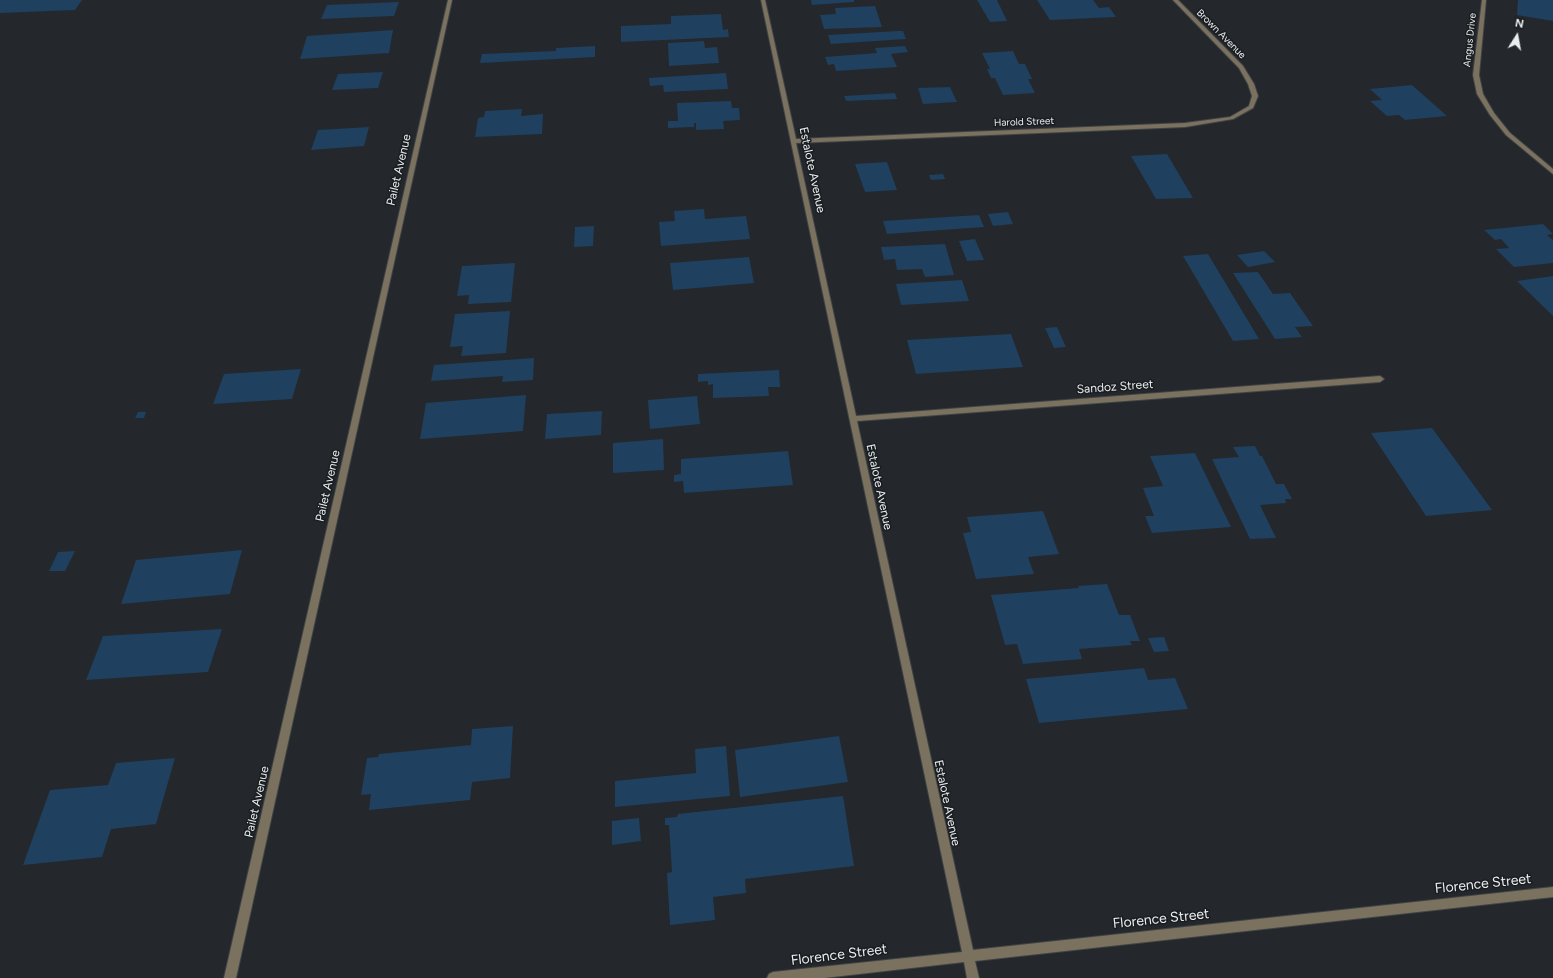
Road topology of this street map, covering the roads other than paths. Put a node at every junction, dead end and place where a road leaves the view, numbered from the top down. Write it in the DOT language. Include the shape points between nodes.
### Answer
graph roads {
  1 [pos="450,0"];
  2 [pos="763,0"];
  3 [pos="1175,0"];
  4 [pos="1484,0"];
  5 [pos="1250,107"];
  6 [pos="794,141"];
  7 [pos="1553,172"];
  8 [pos="1380,378"];
  9 [pos="852,419"];
  10 [pos="1553,892"];
  11 [pos="968,956"];
  12 [pos="230,978"];
  13 [pos="773,978"];
  14 [pos="973,978"];
  1 -- 12 [label="street, Pailet Avenue"];
  2 -- 6 [label="street, Estalote Avenue"];
  3 -- 5 [label="street, Brown Avenue" via="1241,67 1255,96"];
  4 -- 7 [label="street, Angus Drive" via="1476,75 1480,94 1508,134"];
  5 -- 6 [label="street, Harold Street" via="1231,118 1185,124"];
  6 -- 9 [label="street, Estalote Avenue"];
  8 -- 9 [label="street, Sandoz Street"];
  9 -- 11 [label="street, Estalote Avenue"];
  10 -- 11 [label="street, Florence Street"];
  11 -- 13 [label="street, Florence Street"];
  11 -- 14 [label="street, Estalote Avenue"];
}
